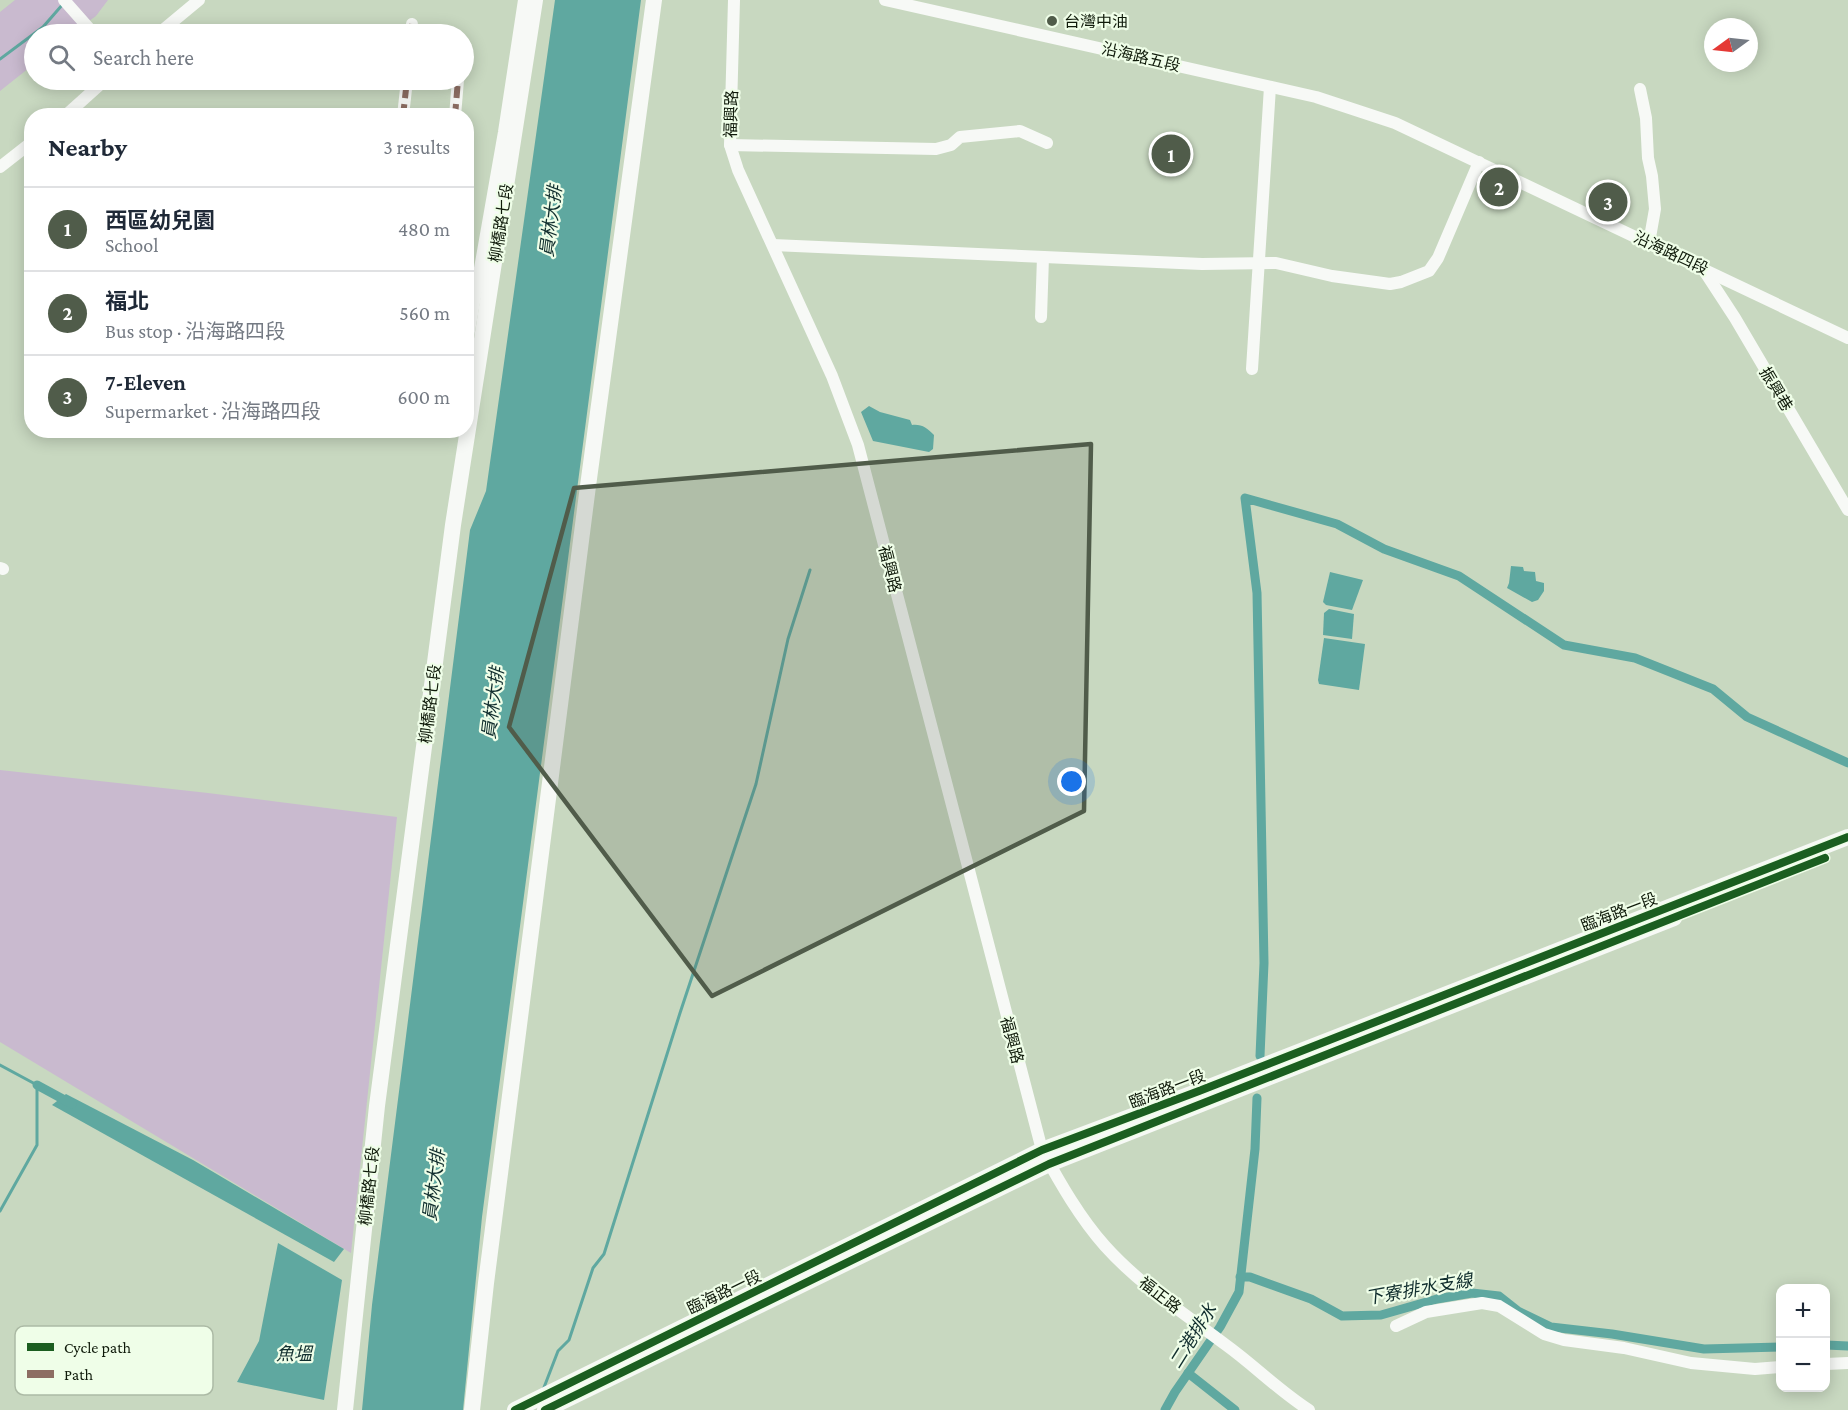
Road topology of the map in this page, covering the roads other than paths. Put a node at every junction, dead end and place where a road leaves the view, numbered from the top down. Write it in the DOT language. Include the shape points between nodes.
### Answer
graph roads {
  1 [pos="64,0"];
  2 [pos="199,0"];
  3 [pos="524,0"];
  4 [pos="535,0"];
  5 [pos="654,0"];
  6 [pos="734,0"];
  7 [pos="885,0"];
  8 [pos="85,24"];
  9 [pos="170,24"];
  10 [pos="1270,87"];
  11 [pos="1640,89"];
  12 [pos="94,90"];
  13 [pos="406,90"];
  14 [pos="457,90"];
  15 [pos="74,108"];
  16 [pos="404,108"];
  17 [pos="456,108"];
  18 [pos="1395,123"];
  19 [pos="1047,143"];
  20 [pos="730,145"];
  21 [pos="24,148"];
  22 [pos="1479,162"];
  23 [pos="0,167"];
  24 [pos="1649,243"];
  25 [pos="773,246"];
  26 [pos="1043,257"];
  27 [pos="1259,262"];
  28 [pos="1703,268"];
  29 [pos="474,303"];
  30 [pos="1041,317"];
  31 [pos="1848,338"];
  32 [pos="1252,369"];
  33 [pos="474,386"];
  34 [pos="466,438"];
  35 [pos="1848,510"];
  36 [pos="1848,837"];
  37 [pos="1848,849"];
  38 [pos="1046,1157"];
  39 [pos="1396,1326"];
  40 [pos="1848,1363"];
  41 [pos="1830,1364"];
  42 [pos="1776,1367"];
  43 [pos="345,1410"];
  44 [pos="472,1410"];
  45 [pos="515,1410"];
  46 [pos="545,1410"];
  47 [pos="1309,1410"];
  1 -- 8 [label="street"];
  2 -- 9 [label="street"];
  3 -- 29 [label="street"];
  4 -- 33 [label="main road, 柳橋路七段"];
  5 -- 44 [label="main road" via="588,486"];
  6 -- 20 [label="street, 福興路"];
  7 -- 10 [label="street, 沿海路五段"];
  10 -- 18 [label="street, 沿海路五段"];
  10 -- 27 [label="street"];
  11 -- 24 [label="street" via="1655,209"];
  12 -- 15 [label="street"];
  13 -- 16 [label="street"];
  14 -- 17 [label="street"];
  18 -- 22 [label="street, 沿海路四段"];
  19 -- 20 [label="street" via="1020,131 960,137 936,149"];
  20 -- 25 [label="street, 福興路"];
  21 -- 23 [label="street"];
  22 -- 24 [label="street, 沿海路四段"];
  22 -- 27 [label="street" via="1429,272 1390,284"];
  24 -- 28 [label="street, 沿海路四段"];
  25 -- 26 [label="street"];
  25 -- 38 [label="street, 福興路" via="832,376 858,445 1017,1062"];
  26 -- 27 [label="street" via="1202,264"];
  26 -- 30 [label="street"];
  27 -- 32 [label="street"];
  28 -- 31 [label="street, 沿海路四段"];
  28 -- 35 [label="street, 振興巷"];
  34 -- 43 [label="main road, 柳橋路七段" via="377,1106"];
  36 -- 38 [label="main road, 臨海路一段" via="1199,1091"];
  37 -- 38 [label="main road, 臨海路一段"];
  38 -- 45 [label="main road, 臨海路一段"];
  38 -- 46 [label="main road, 臨海路一段"];
  38 -- 47 [label="street, 福正路" via="1083,1218 1129,1270"];
  39 -- 42 [label="street" via="1426,1312 1482,1304 1498,1306 1544,1334 1564,1340 1691,1363"];
  40 -- 41 [label="street"];
}
